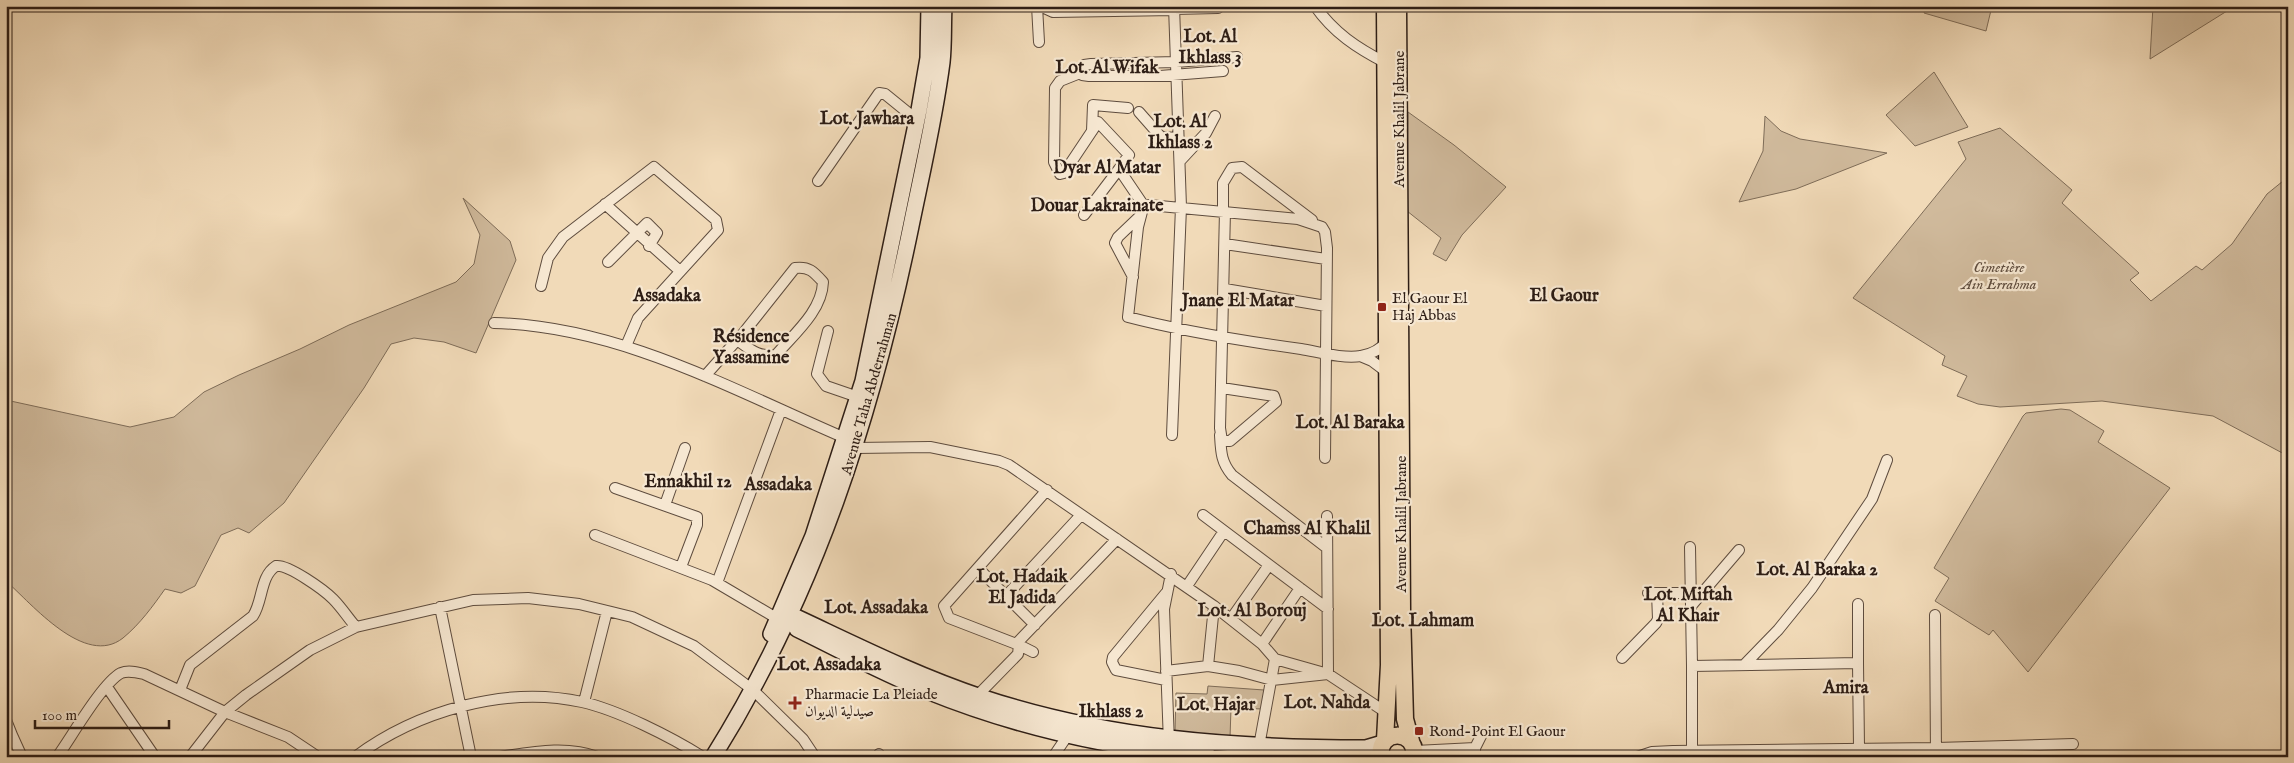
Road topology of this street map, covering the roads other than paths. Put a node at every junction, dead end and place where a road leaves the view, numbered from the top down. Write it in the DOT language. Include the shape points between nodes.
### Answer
graph roads {
  1 [pos="929,6"];
  2 [pos="944,6"];
  3 [pos="1038,6"];
  4 [pos="1314,6"];
  5 [pos="1385,6"];
  6 [pos="1398,6"];
  7 [pos="1139,8"];
  8 [pos="1174,8"];
  9 [pos="1218,8"];
  10 [pos="1075,9"];
  11 [pos="1105,9"];
  12 [pos="1039,42"];
  13 [pos="1237,57"];
  14 [pos="1176,62"];
  15 [pos="1223,72"];
  16 [pos="1390,72"];
  17 [pos="1080,73"];
  18 [pos="1177,75"];
  19 [pos="1128,108"];
  20 [pos="1139,112"];
  21 [pos="1215,116"];
  22 [pos="918,120"];
  23 [pos="1092,131"];
  24 [pos="1179,138"];
  25 [pos="1180,162"];
  26 [pos="1118,170"];
  27 [pos="818,181"];
  28 [pos="605,204"];
  29 [pos="1181,208"];
  30 [pos="1142,211"];
  31 [pos="1224,211"];
  32 [pos="1084,215"];
  33 [pos="1317,223"];
  34 [pos="636,234"];
  35 [pos="1225,244"];
  36 [pos="649,246"];
  37 [pos="1326,259"];
  38 [pos="608,262"];
  39 [pos="680,271"];
  40 [pos="1133,277"];
  41 [pos="541,286"];
  42 [pos="1224,289"];
  43 [pos="1326,306"];
  44 [pos="494,323"];
  45 [pos="1175,329"];
  46 [pos="828,331"];
  47 [pos="1223,338"];
  48 [pos="737,340"];
  49 [pos="1388,341"];
  50 [pos="626,346"];
  51 [pos="1325,352"];
  52 [pos="1360,356"];
  53 [pos="1388,373"];
  54 [pos="705,376"];
  55 [pos="1222,388"];
  56 [pos="858,397"];
  57 [pos="781,410"];
  58 [pos="1172,435"];
  59 [pos="1220,435"];
  60 [pos="850,443"];
  61 [pos="685,448"];
  62 [pos="1325,458"];
  63 [pos="1887,460"];
  64 [pos="615,488"];
  65 [pos="1047,490"];
  66 [pos="665,505"];
  67 [pos="1081,515"];
  68 [pos="1203,516"];
  69 [pos="1327,516"];
  70 [pos="1224,531"];
  71 [pos="595,535"];
  72 [pos="1117,539"];
  73 [pos="1690,547"];
  74 [pos="1327,548"];
  75 [pos="1739,550"];
  76 [pos="1269,565"];
  77 [pos="681,567"];
  78 [pos="978,568"];
  79 [pos="1171,574"];
  80 [pos="717,583"];
  81 [pos="1187,586"];
  82 [pos="1300,588"];
  83 [pos="1166,593"];
  84 [pos="1691,593"];
  85 [pos="1006,596"];
  86 [pos="1858,604"];
  87 [pos="1214,606"];
  88 [pos="1691,606"];
  89 [pos="440,607"];
  90 [pos="1328,609"];
  91 [pos="606,612"];
  92 [pos="1935,615"];
  93 [pos="784,617"];
  94 [pos="1231,619"];
  95 [pos="1035,625"];
  96 [pos="356,628"];
  97 [pos="1262,644"];
  98 [pos="1018,645"];
  99 [pos="1034,652"];
  100 [pos="1622,658"];
  101 [pos="1275,659"];
  102 [pos="1858,663"];
  103 [pos="1745,664"];
  104 [pos="1208,666"];
  105 [pos="1692,666"];
  106 [pos="1328,674"];
  107 [pos="1166,676"];
  108 [pos="1272,680"];
  109 [pos="107,687"];
  110 [pos="749,688"];
  111 [pos="180,690"];
  112 [pos="977,696"];
  113 [pos="584,702"];
  114 [pos="461,706"];
  115 [pos="225,712"];
  116 [pos="1387,713"];
  117 [pos="6,720"];
  118 [pos="1073,728"];
  119 [pos="9,735"];
  120 [pos="1481,736"];
  121 [pos="2073,744"];
  122 [pos="1383,746"];
  123 [pos="1860,748"];
  124 [pos="1169,750"];
  125 [pos="1413,750"];
  126 [pos="1258,751"];
  127 [pos="1475,752"];
  128 [pos="1936,752"];
  129 [pos="1841,753"];
  130 [pos="1692,754"];
  131 [pos="22,757"];
  132 [pos="58,757"];
  133 [pos="155,757"];
  134 [pos="190,757"];
  135 [pos="318,757"];
  136 [pos="354,757"];
  137 [pos="471,757"];
  138 [pos="500,757"];
  139 [pos="598,757"];
  140 [pos="705,757"];
  141 [pos="815,757"];
  142 [pos="1053,757"];
  143 [pos="1210,757"];
  144 [pos="1604,757"];
  145 [pos="1612,757"];
  146 [pos="1637,757"];
  1 -- 22 [label="street, Avenue Taha Abderrahman" via="928,58"];
  2 -- 60 [label="street, Avenue Taha Abderrahman" via="942,60 886,340"];
  3 -- 10 [label="street" via="1053,12"];
  3 -- 12 [label="street"];
  4 -- 16 [label="street" via="1339,35"];
  5 -- 16 [label="main road, Avenue Khalil Jabrane"];
  6 -- 16 [label="main road, Avenue Khalil Jabrane"];
  7 -- 8 [label="street"];
  7 -- 11 [label="street"];
  8 -- 9 [label="street"];
  8 -- 14 [label="street"];
  10 -- 11 [label="street"];
  13 -- 14 [label="street"];
  14 -- 17 [label="street" via="1091,64 1081,67"];
  14 -- 18 [label="street"];
  15 -- 18 [label="street"];
  16 -- 49 [label="main road, Avenue Khalil Jabrane"];
  16 -- 125 [label="main road, Avenue Khalil Jabrane" via="1402,637 1405,719"];
  17 -- 18 [label="street" via="1089,76"];
  17 -- 23 [label="street" via="1060,81 1055,88 1054,162 1060,174 1066,171"];
  18 -- 24 [label="street"];
  19 -- 23 [label="street" via="1093,106"];
  20 -- 24 [label="street" via="1161,137"];
  21 -- 25 [label="street" via="1196,146"];
  22 -- 27 [label="street" via="885,94 879,93"];
  22 -- 56 [label="street, Avenue Taha Abderrahman"];
  23 -- 26 [label="street" via="1098,122 1129,155"];
  24 -- 25 [label="street"];
  25 -- 29 [label="street"];
  26 -- 30 [label="street"];
  26 -- 32 [label="street"];
  28 -- 34 [label="street"];
  28 -- 39 [label="street" via="654,167 716,220 718,230"];
  28 -- 41 [label="street" via="563,236 548,258"];
  29 -- 30 [label="street"];
  29 -- 31 [label="street"];
  29 -- 45 [label="street"];
  30 -- 40 [label="street"];
  30 -- 40 [label="street" via="1115,243"];
  31 -- 33 [label="street"];
  31 -- 33 [label="street" via="1223,184 1236,166 1242,167"];
  31 -- 35 [label="street"];
  33 -- 37 [label="street" via="1326,232"];
  34 -- 36 [label="street"];
  34 -- 36 [label="street" via="647,223 655,229 657,233"];
  34 -- 38 [label="street"];
  35 -- 37 [label="street"];
  35 -- 42 [label="street"];
  36 -- 39 [label="street"];
  37 -- 43 [label="street"];
  39 -- 50 [label="street" via="638,318"];
  40 -- 45 [label="street" via="1128,317"];
  42 -- 43 [label="street"];
  42 -- 47 [label="street"];
  43 -- 51 [label="street"];
  44 -- 50 [label="street" via="536,326"];
  45 -- 47 [label="street"];
  45 -- 58 [label="street"];
  46 -- 56 [label="street" via="817,374 826,386"];
  47 -- 51 [label="street"];
  47 -- 55 [label="street"];
  48 -- 48 [label="street" via="794,268 812,269 823,282 822,296 810,315 776,354 753,353"];
  48 -- 54 [label="street"];
  49 -- 52 [label="street" via="1375,352"];
  49 -- 53 [label="main road, Avenue Khalil Jabrane"];
  50 -- 54 [label="street"];
  51 -- 52 [label="street"];
  51 -- 62 [label="street"];
  52 -- 53 [label="street"];
  53 -- 116 [label="main road, Avenue Khalil Jabrane"];
  54 -- 57 [label="street"];
  55 -- 59 [label="street"];
  55 -- 59 [label="street" via="1274,396 1276,400 1230,441 1224,442"];
  56 -- 60 [label="street, Avenue Taha Abderrahman"];
  57 -- 60 [label="street"];
  57 -- 80 [label="street"];
  59 -- 74 [label="street" via="1221,457 1232,475"];
  60 -- 65 [label="street" via="930,447 999,460"];
  60 -- 93 [label="street, Avenue Taha Abderrahman"];
  61 -- 66 [label="street"];
  63 -- 103 [label="street" via="1872,498 1812,588"];
  64 -- 66 [label="street"];
  65 -- 67 [label="street"];
  65 -- 78 [label="street"];
  66 -- 77 [label="street" via="693,515 698,521"];
  67 -- 72 [label="street"];
  67 -- 85 [label="street"];
  68 -- 70 [label="street"];
  69 -- 74 [label="street"];
  70 -- 76 [label="street"];
  70 -- 81 [label="street"];
  71 -- 77 [label="street"];
  72 -- 79 [label="street"];
  72 -- 95 [label="street"];
  73 -- 84 [label="street"];
  74 -- 90 [label="street"];
  75 -- 88 [label="street"];
  76 -- 82 [label="street"];
  76 -- 94 [label="street"];
  77 -- 80 [label="street"];
  78 -- 85 [label="street"];
  78 -- 98 [label="street" via="946,602 947,616"];
  79 -- 81 [label="street"];
  79 -- 83 [label="street"];
  80 -- 93 [label="street"];
  81 -- 87 [label="street"];
  82 -- 90 [label="street"];
  82 -- 97 [label="street"];
  83 -- 107 [label="street"];
  83 -- 107 [label="street" via="1112,662 1116,670"];
  84 -- 88 [label="street"];
  84 -- 100 [label="street" via="1653,593 1658,619"];
  85 -- 95 [label="street"];
  86 -- 102 [label="street"];
  87 -- 94 [label="street"];
  87 -- 104 [label="street"];
  88 -- 105 [label="street"];
  89 -- 91 [label="street" via="473,600 528,598 579,604"];
  89 -- 96 [label="street"];
  89 -- 114 [label="street"];
  90 -- 106 [label="street"];
  91 -- 110 [label="street" via="640,620 694,646"];
  91 -- 113 [label="street"];
  92 -- 128 [label="street"];
  93 -- 110 [label="street, Avenue Taha Abderrahman"];
  93 -- 112 [label="street"];
  93 -- 118 [label="street" via="864,663 928,691 1014,720"];
  94 -- 97 [label="street"];
  95 -- 98 [label="street"];
  96 -- 111 [label="street" via="322,590 284,566 276,566 266,577 253,616 190,665"];
  96 -- 115 [label="street" via="310,650"];
  97 -- 101 [label="street"];
  98 -- 99 [label="street"];
  98 -- 112 [label="street" via="1018,654"];
  101 -- 106 [label="street"];
  101 -- 108 [label="street"];
  102 -- 103 [label="street"];
  102 -- 123 [label="street"];
  103 -- 105 [label="street"];
  104 -- 107 [label="street"];
  104 -- 108 [label="street"];
  105 -- 130 [label="street"];
  106 -- 108 [label="street"];
  106 -- 116 [label="street"];
  107 -- 124 [label="street"];
  108 -- 126 [label="street"];
  109 -- 111 [label="street" via="122,673 132,671"];
  109 -- 132 [label="street"];
  109 -- 133 [label="street"];
  110 -- 140 [label="street, Avenue Taha Abderrahman"];
  110 -- 141 [label="street" via="803,739"];
  111 -- 115 [label="street"];
  112 -- 118 [label="street"];
  113 -- 114 [label="street" via="553,696"];
  113 -- 140 [label="street" via="642,724"];
  114 -- 136 [label="street" via="406,728"];
  114 -- 137 [label="street"];
  115 -- 134 [label="street"];
  115 -- 135 [label="street" via="288,737"];
  116 -- 122 [label="main road, Avenue Khalil Jabrane"];
  117 -- 119 [label="street"];
  118 -- 124 [label="street"];
  118 -- 142 [label="street"];
  119 -- 131 [label="street"];
  120 -- 127 [label="street"];
  121 -- 128 [label="street"];
  122 -- 125 [label="main road" via="1395,734 1406,737"];
  122 -- 126 [label="street"];
  123 -- 128 [label="street"];
  123 -- 129 [label="street"];
  124 -- 126 [label="street"];
  124 -- 143 [label="street"];
  125 -- 127 [label="street"];
  129 -- 130 [label="street"];
  130 -- 146 [label="street" via="1652,752"];
  138 -- 139 [label="street" via="544,750 570,750"];
  144 -- 145 [label="street"];
}
